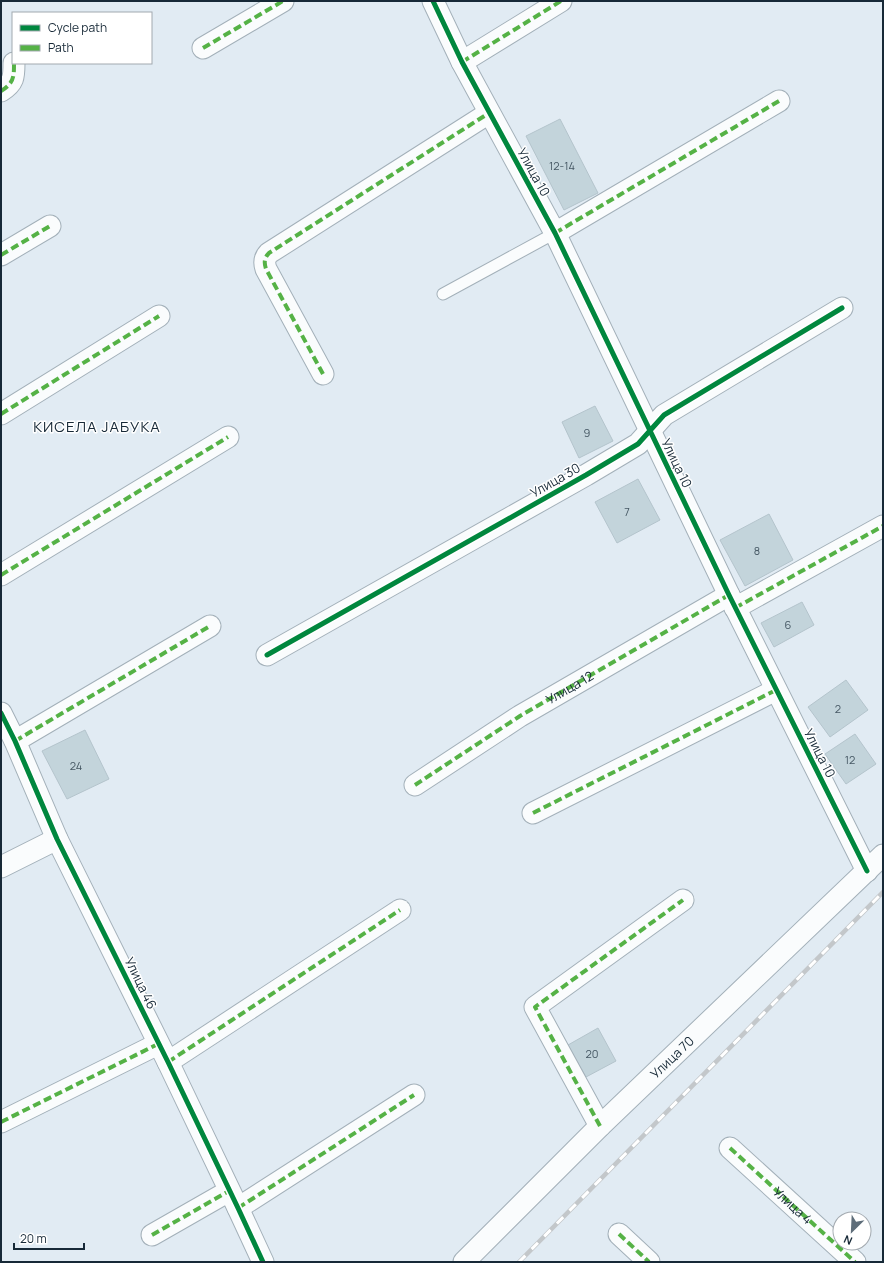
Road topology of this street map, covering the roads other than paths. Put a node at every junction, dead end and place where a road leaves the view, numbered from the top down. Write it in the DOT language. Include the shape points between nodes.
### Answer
graph roads {
  1 [pos="282,1"];
  2 [pos="433,1"];
  3 [pos="561,1"];
  4 [pos="203,48"];
  5 [pos="462,62"];
  6 [pos="14,64"];
  7 [pos="1,91"];
  8 [pos="779,101"];
  9 [pos="489,113"];
  10 [pos="50,226"];
  11 [pos="555,233"];
  12 [pos="1,255"];
  13 [pos="444,294"];
  14 [pos="842,308"];
  15 [pos="159,316"];
  16 [pos="323,374"];
  17 [pos="1,414"];
  18 [pos="650,431"];
  19 [pos="228,437"];
  20 [pos="883,526"];
  21 [pos="1,575"];
  22 [pos="732,602"];
  23 [pos="210,626"];
  24 [pos="267,655"];
  25 [pos="776,690"];
  26 [pos="1,713"];
  27 [pos="15,741"];
  28 [pos="415,785"];
  29 [pos="533,813"];
  30 [pos="57,839"];
  31 [pos="883,855"];
  32 [pos="1,867"];
  33 [pos="867,871"];
  34 [pos="683,900"];
  35 [pos="400,910"];
  36 [pos="163,1053"];
  37 [pos="414,1095"];
  38 [pos="1,1122"];
  39 [pos="600,1126"];
  40 [pos="730,1148"];
  41 [pos="234,1199"];
  42 [pos="619,1234"];
  43 [pos="152,1235"];
  44 [pos="263,1262"];
  45 [pos="464,1262"];
  46 [pos="649,1262"];
  47 [pos="855,1262"];
  1 -- 4 [label="street"];
  2 -- 5 [label="street, Улица 10"];
  3 -- 5 [label="street"];
  5 -- 9 [label="street, Улица 10"];
  6 -- 7 [label="street" via="12,81"];
  8 -- 11 [label="street"];
  9 -- 11 [label="street, Улица 10"];
  9 -- 16 [label="street" via="266,256 266,269"];
  10 -- 12 [label="street"];
  11 -- 13 [label="lane"];
  11 -- 18 [label="street, Улица 10"];
  14 -- 18 [label="street, Улица 30" via="664,415"];
  15 -- 17 [label="street"];
  18 -- 22 [label="street, Улица 10"];
  18 -- 24 [label="street, Улица 30" via="638,444 586,475"];
  19 -- 21 [label="street"];
  20 -- 22 [label="street, Улица 12"];
  22 -- 25 [label="street, Улица 10"];
  22 -- 28 [label="street, Улица 12" via="520,716"];
  23 -- 27 [label="street"];
  25 -- 29 [label="street"];
  25 -- 33 [label="street, Улица 10"];
  26 -- 27 [label="street, Улица 46"];
  27 -- 30 [label="street, Улица 46"];
  30 -- 32 [label="street"];
  30 -- 36 [label="street, Улица 46"];
  31 -- 33 [label="street, Улица 70"];
  33 -- 39 [label="street, Улица 70"];
  34 -- 39 [label="street" via="535,1007"];
  35 -- 36 [label="street"];
  36 -- 38 [label="street"];
  36 -- 41 [label="street, Улица 46"];
  37 -- 41 [label="street"];
  39 -- 45 [label="street, Улица 70"];
  40 -- 47 [label="street, Улица 4"];
  41 -- 43 [label="street"];
  41 -- 44 [label="street, Улица 46"];
  42 -- 46 [label="street"];
}
